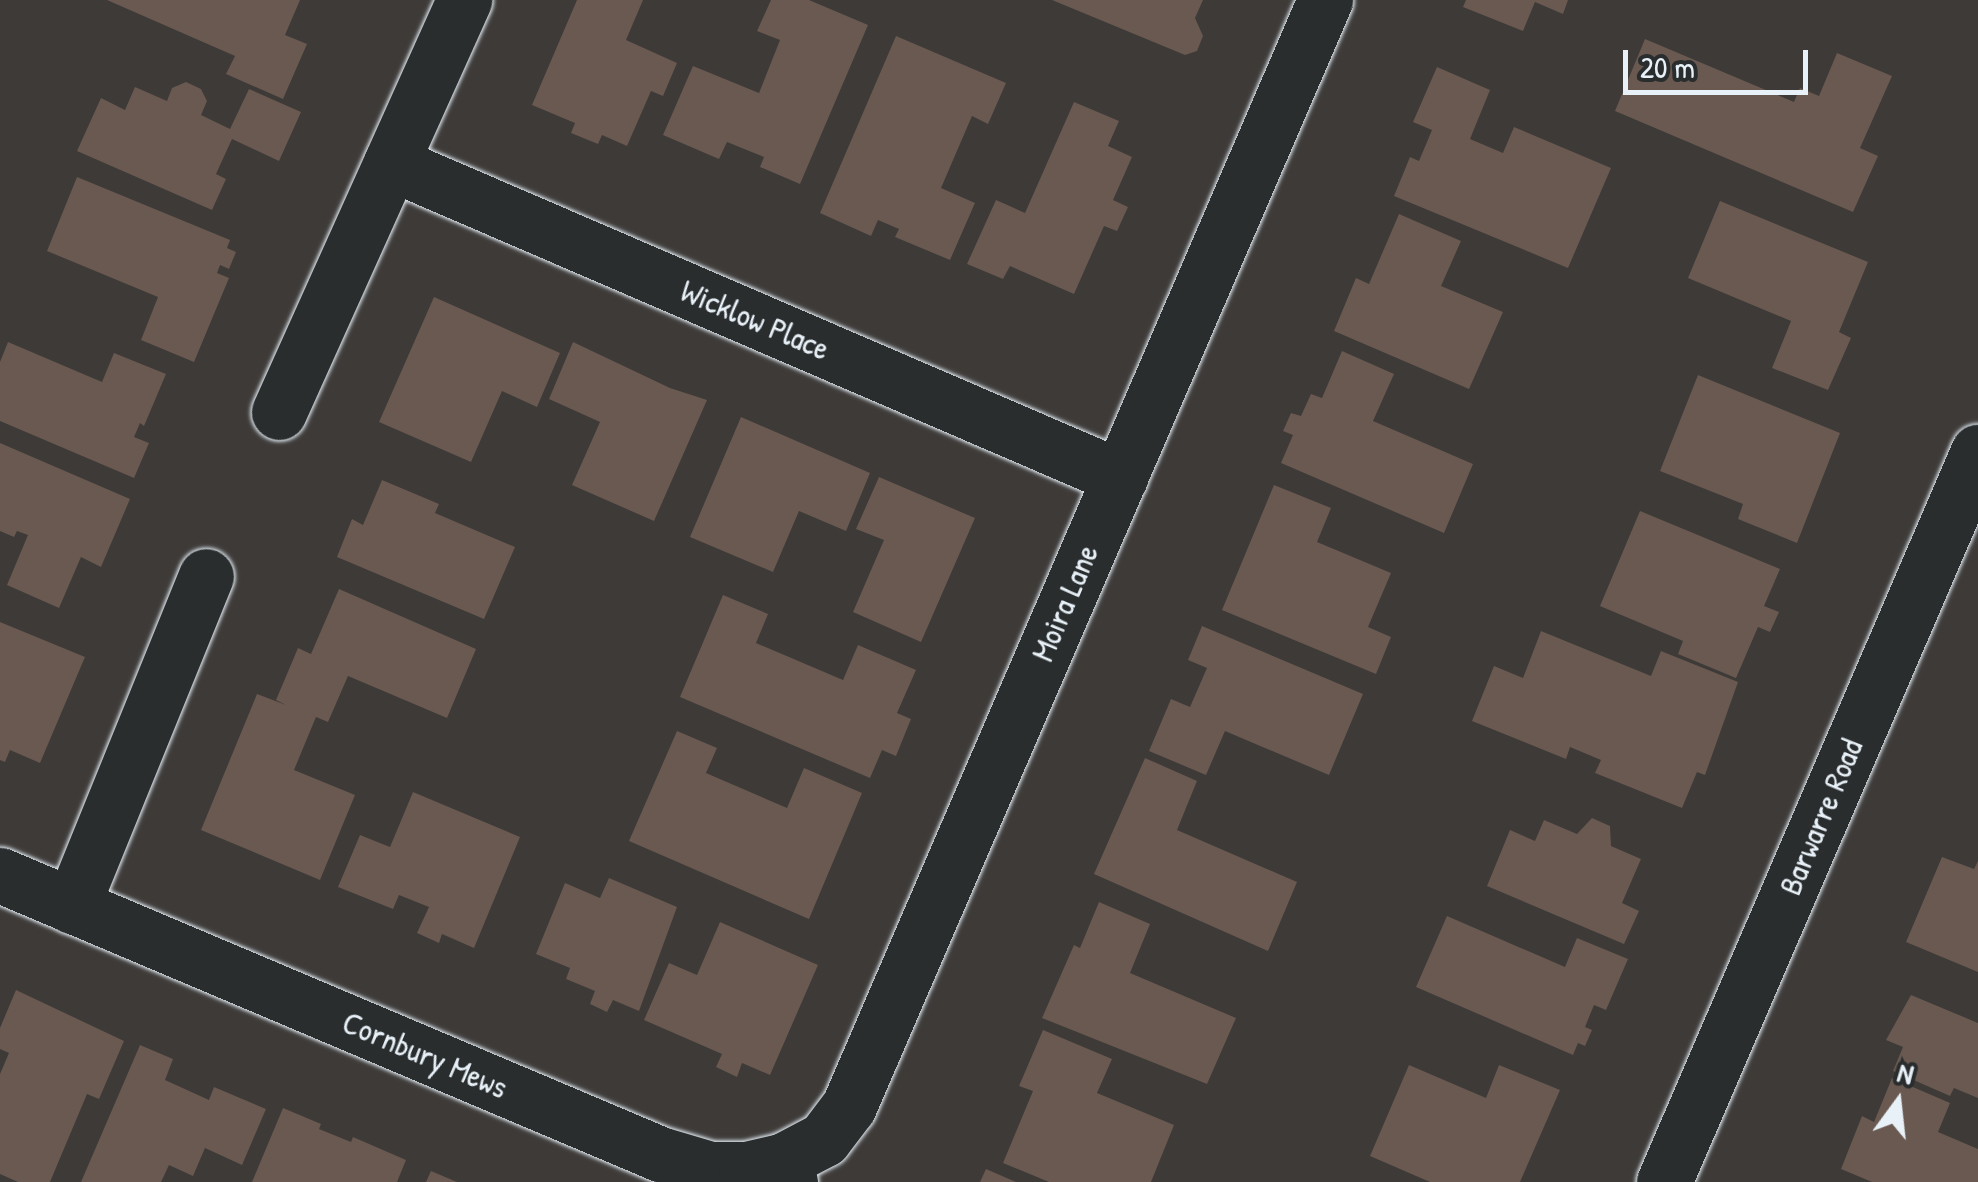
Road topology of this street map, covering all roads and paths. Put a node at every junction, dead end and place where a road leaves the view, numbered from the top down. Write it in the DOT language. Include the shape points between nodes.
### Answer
graph roads {
  1 [pos="464,0"];
  2 [pos="1325,0"];
  3 [pos="391,163"];
  4 [pos="279,412"];
  5 [pos="1978,452"];
  6 [pos="1120,477"];
  7 [pos="206,576"];
  8 [pos="0,874"];
  9 [pos="72,906"];
  10 [pos="787,1171"];
  11 [pos="1664,1182"];
  1 -- 3 [label="street"];
  2 -- 6 [label="street, Moira Lane"];
  3 -- 4 [label="street"];
  3 -- 6 [label="street, Wicklow Place"];
  5 -- 11 [label="street, Barwarre Road"];
  6 -- 10 [label="street, Moira Lane" via="849,1106"];
  7 -- 9 [label="street"];
  8 -- 9 [label="street, Cornbury Mews"];
  9 -- 10 [label="street, Cornbury Mews" via="660,1154 710,1169"];
}
